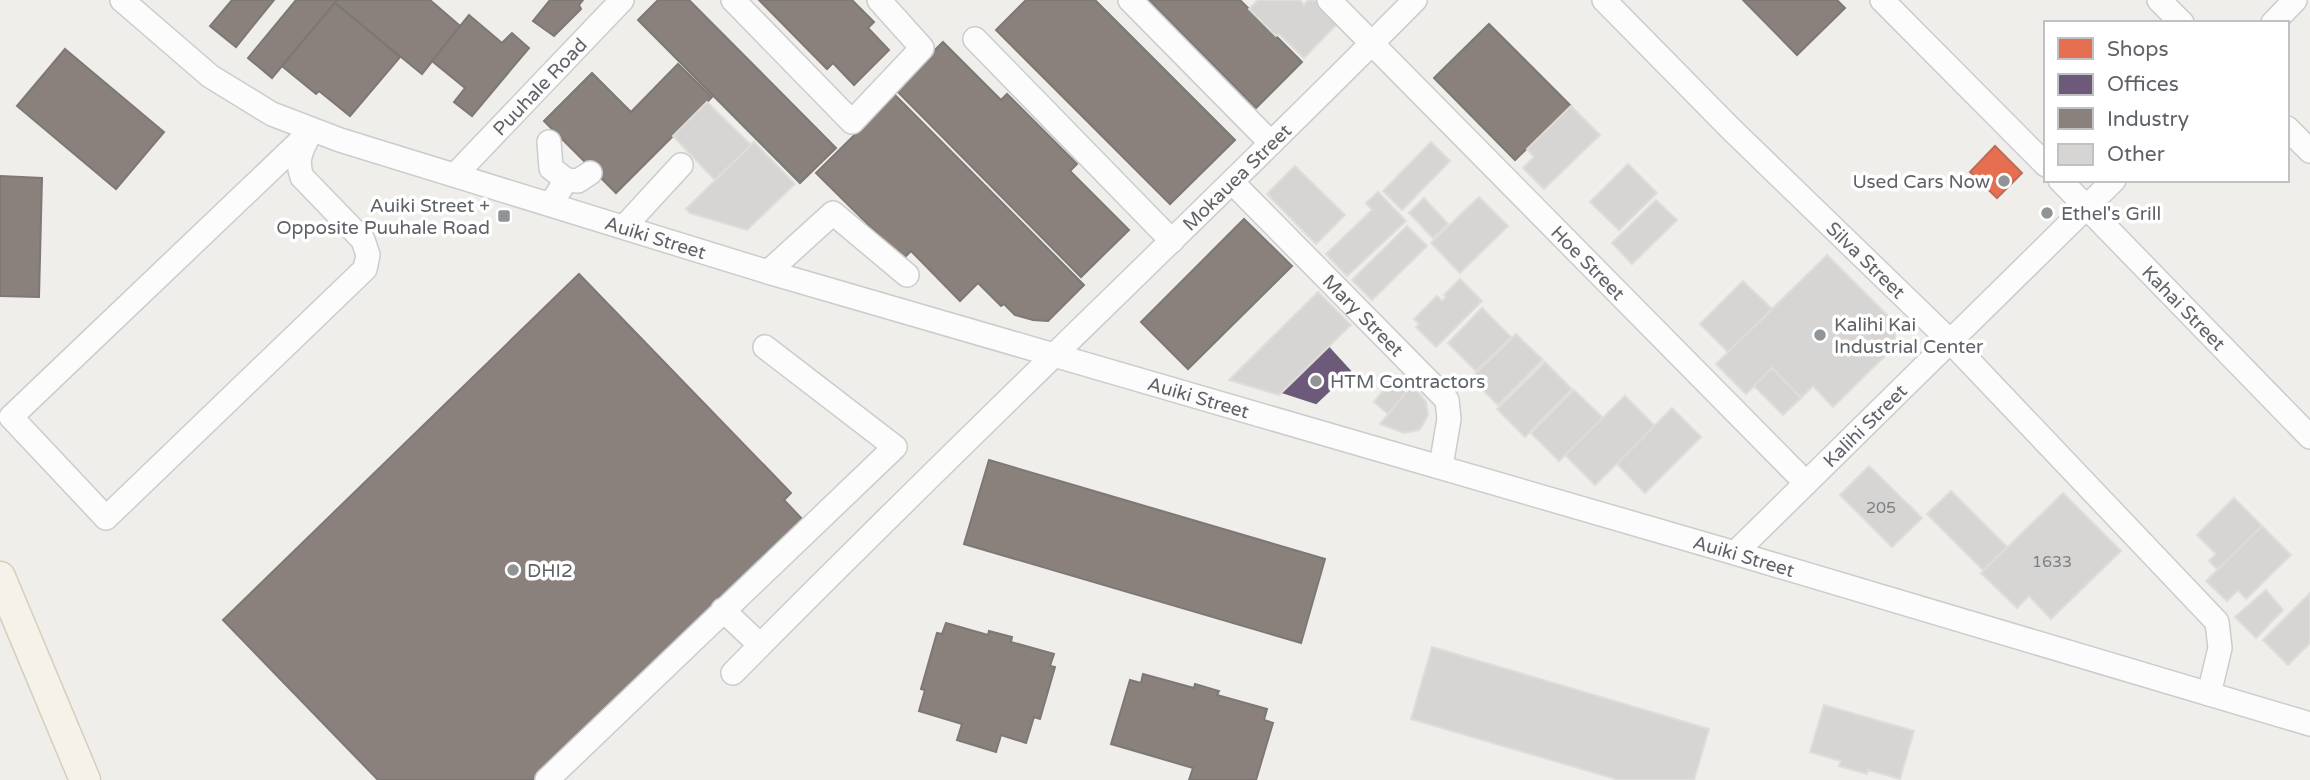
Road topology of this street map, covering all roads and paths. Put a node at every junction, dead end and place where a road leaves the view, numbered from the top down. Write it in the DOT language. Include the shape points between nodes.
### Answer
graph roads {
  1 [pos="122,0"];
  2 [pos="622,0"];
  3 [pos="733,0"];
  4 [pos="879,0"];
  5 [pos="1130,0"];
  6 [pos="1329,0"];
  7 [pos="1415,0"];
  8 [pos="1604,0"];
  9 [pos="1882,0"];
  10 [pos="2159,0"];
  11 [pos="2295,0"];
  12 [pos="2180,21"];
  13 [pos="2275,21"];
  14 [pos="975,39"];
  15 [pos="1372,43"];
  16 [pos="312,130"];
  17 [pos="2289,130"];
  18 [pos="549,142"];
  19 [pos="1271,143"];
  20 [pos="2310,151"];
  21 [pos="2044,164"];
  22 [pos="681,165"];
  23 [pos="590,173"];
  24 [pos="456,174"];
  25 [pos="566,180"];
  26 [pos="1232,182"];
  27 [pos="2062,182"];
  28 [pos="2112,182"];
  29 [pos="551,204"];
  30 [pos="2087,207"];
  31 [pos="624,227"];
  32 [pos="1172,241"];
  33 [pos="768,272"];
  34 [pos="906,275"];
  35 [pos="1950,341"];
  36 [pos="765,346"];
  37 [pos="1058,354"];
  38 [pos="2310,437"];
  39 [pos="1441,466"];
  40 [pos="1806,483"];
  41 [pos="1735,552"];
  42 [pos="0,577"];
  43 [pos="723,610"];
  44 [pos="760,645"];
  45 [pos="733,673"];
  46 [pos="2209,694"];
  47 [pos="2310,724"];
  48 [pos="85,780"];
  49 [pos="547,780"];
  1 -- 16 [label="street, Auiki Street" via="209,76 272,114"];
  2 -- 24 [label="street, Puuhale Road"];
  3 -- 4 [label="street" via="852,121 922,48"];
  5 -- 19 [label="street"];
  6 -- 15 [label="street, Hoe Street"];
  7 -- 15 [label="street, Mokauea Street"];
  8 -- 35 [label="street, Silva Street"];
  9 -- 21 [label="street"];
  10 -- 12 [label="street"];
  11 -- 13 [label="street"];
  14 -- 32 [label="street"];
  15 -- 19 [label="street, Mokauea Street"];
  15 -- 40 [label="street, Hoe Street"];
  16 -- 16 [label="street" via="10,417 106,518 365,269 369,255 363,240 302,177 299,154"];
  16 -- 24 [label="street, Auiki Street"];
  17 -- 20 [label="street"];
  18 -- 25 [label="street" via="551,168"];
  19 -- 26 [label="street, Mokauea Street"];
  22 -- 31 [label="street"];
  23 -- 25 [label="street" via="579,181"];
  24 -- 29 [label="street, Auiki Street"];
  25 -- 29 [label="street"];
  26 -- 32 [label="street, Mokauea Street"];
  26 -- 39 [label="street, Mary Street" via="1447,400 1449,419"];
  27 -- 30 [label="street, Kahai Street"];
  28 -- 30 [label="street, Kalihi Street"];
  29 -- 31 [label="street, Auiki Street"];
  30 -- 35 [label="street, Kalihi Street"];
  30 -- 38 [label="street, Kahai Street"];
  31 -- 33 [label="street, Auiki Street"];
  32 -- 37 [label="street, Mokauea Street"];
  33 -- 34 [label="street" via="833,213"];
  33 -- 37 [label="street, Auiki Street"];
  35 -- 40 [label="street, Kalihi Street"];
  35 -- 46 [label="street, Silva Street" via="2217,622 2220,648"];
  36 -- 43 [label="street" via="895,447"];
  37 -- 39 [label="street, Auiki Street"];
  37 -- 44 [label="street, Mokauea Street"];
  39 -- 41 [label="street, Auiki Street"];
  40 -- 41 [label="street, Kalihi Street"];
  41 -- 46 [label="street, Auiki Street"];
  42 -- 48 [label="main road"];
  43 -- 44 [label="street"];
  43 -- 49 [label="street"];
  44 -- 45 [label="street, Mokauea Street"];
  46 -- 47 [label="street, Auiki Street"];
}
